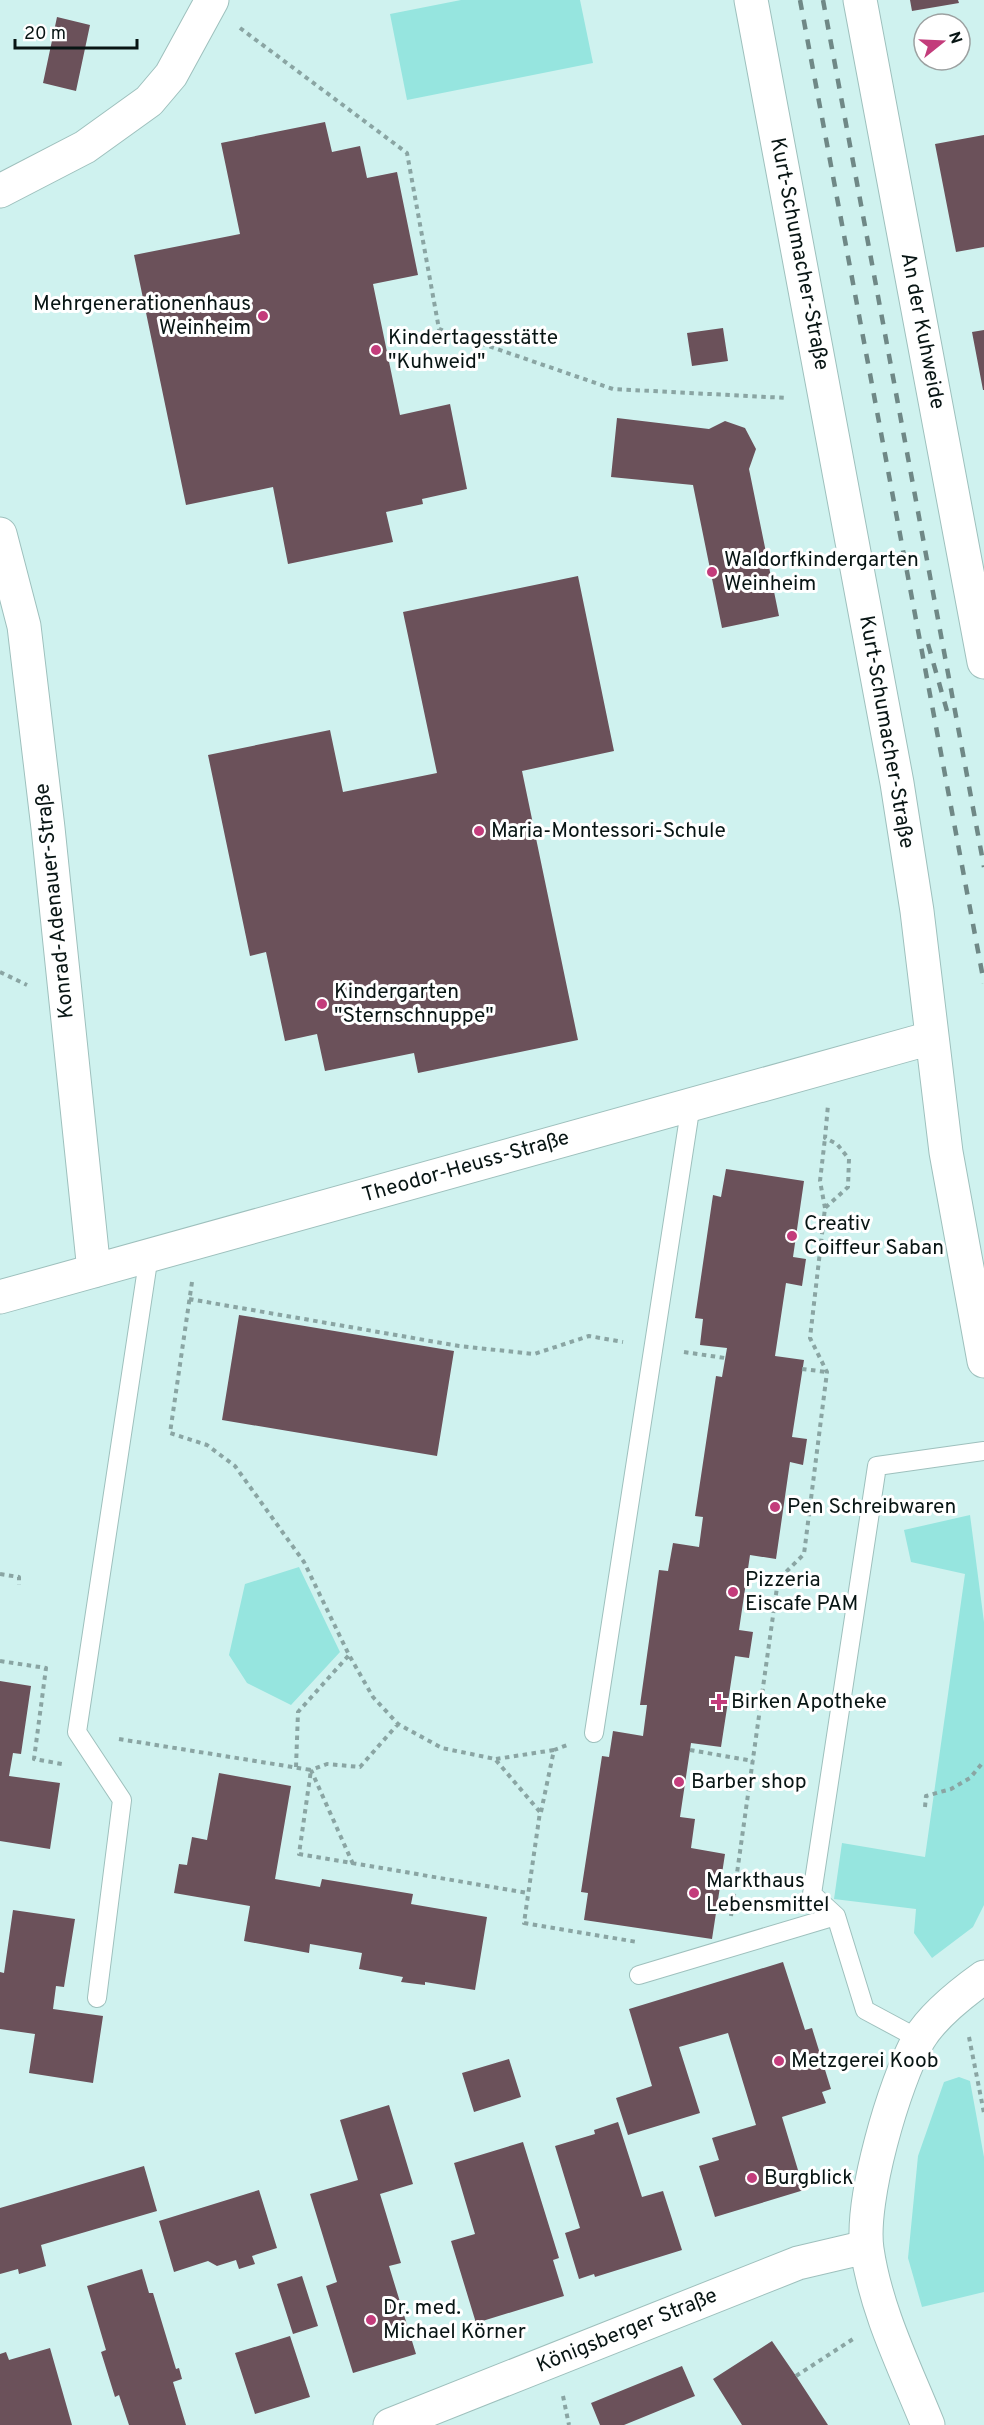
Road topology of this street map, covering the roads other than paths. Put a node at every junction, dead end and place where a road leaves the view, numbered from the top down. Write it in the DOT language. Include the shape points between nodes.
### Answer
graph roads {
  1 [pos="751,0"];
  2 [pos="860,0"];
  3 [pos="211,3"];
  4 [pos="0,191"];
  5 [pos="0,534"];
  6 [pos="984,663"];
  7 [pos="931,1038"];
  8 [pos="692,1104"];
  9 [pos="149,1255"];
  10 [pos="94,1271"];
  11 [pos="0,1297"];
  12 [pos="984,1361"];
  13 [pos="984,1451"];
  14 [pos="594,1733"];
  15 [pos="836,1916"];
  16 [pos="639,1975"];
  17 [pos="972,1985"];
  18 [pos="97,1998"];
  19 [pos="919,2038"];
  20 [pos="866,2247"];
  21 [pos="390,2425"];
  22 [pos="928,2425"];
  1 -- 7 [label="street, Kurt-Schumacher-Straße" via="897,783"];
  2 -- 6 [label="street, An der Kuhweide"];
  3 -- 4 [label="street" via="171,75 149,101 84,147"];
  5 -- 10 [label="street, Konrad-Adenauer-Straße" via="24,626"];
  7 -- 8 [label="street, Theodor-Heuss-Straße"];
  7 -- 12 [label="street, Kurt-Schumacher-Straße" via="946,1152"];
  8 -- 9 [label="street, Theodor-Heuss-Straße"];
  8 -- 14 [label="lane"];
  9 -- 10 [label="street, Theodor-Heuss-Straße"];
  9 -- 18 [label="lane" via="77,1732 122,1800"];
  10 -- 11 [label="street, Theodor-Heuss-Straße"];
  13 -- 15 [label="lane" via="877,1466 812,1894"];
  15 -- 16 [label="lane"];
  15 -- 19 [label="lane" via="865,2010"];
  17 -- 19 [label="street"];
  19 -- 20 [label="street" via="890,2109 870,2188"];
  20 -- 21 [label="street, Königsberger Straße" via="798,2262"];
  20 -- 22 [label="street" via="884,2319"];
}
